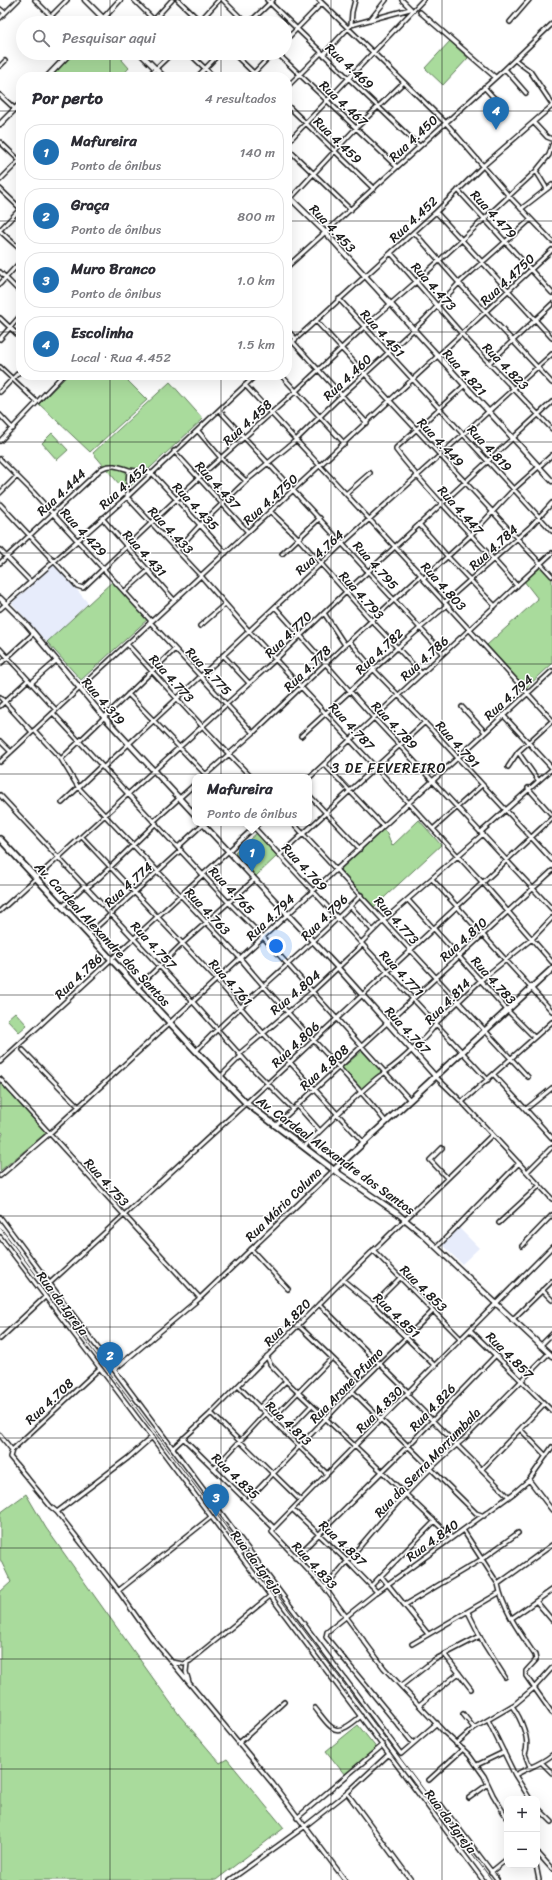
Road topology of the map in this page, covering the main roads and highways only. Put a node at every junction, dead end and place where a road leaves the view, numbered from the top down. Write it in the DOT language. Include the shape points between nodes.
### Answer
graph roads {
  1 [pos="0,839"];
  2 [pos="552,969"];
  3 [pos="334,1170"];
  1 -- 3 [label="main road, Av. Cardeal Alexandre dos Santos" via="246,1103"];
  2 -- 3 [label="main road, Rua Mário Coluna"];
}
